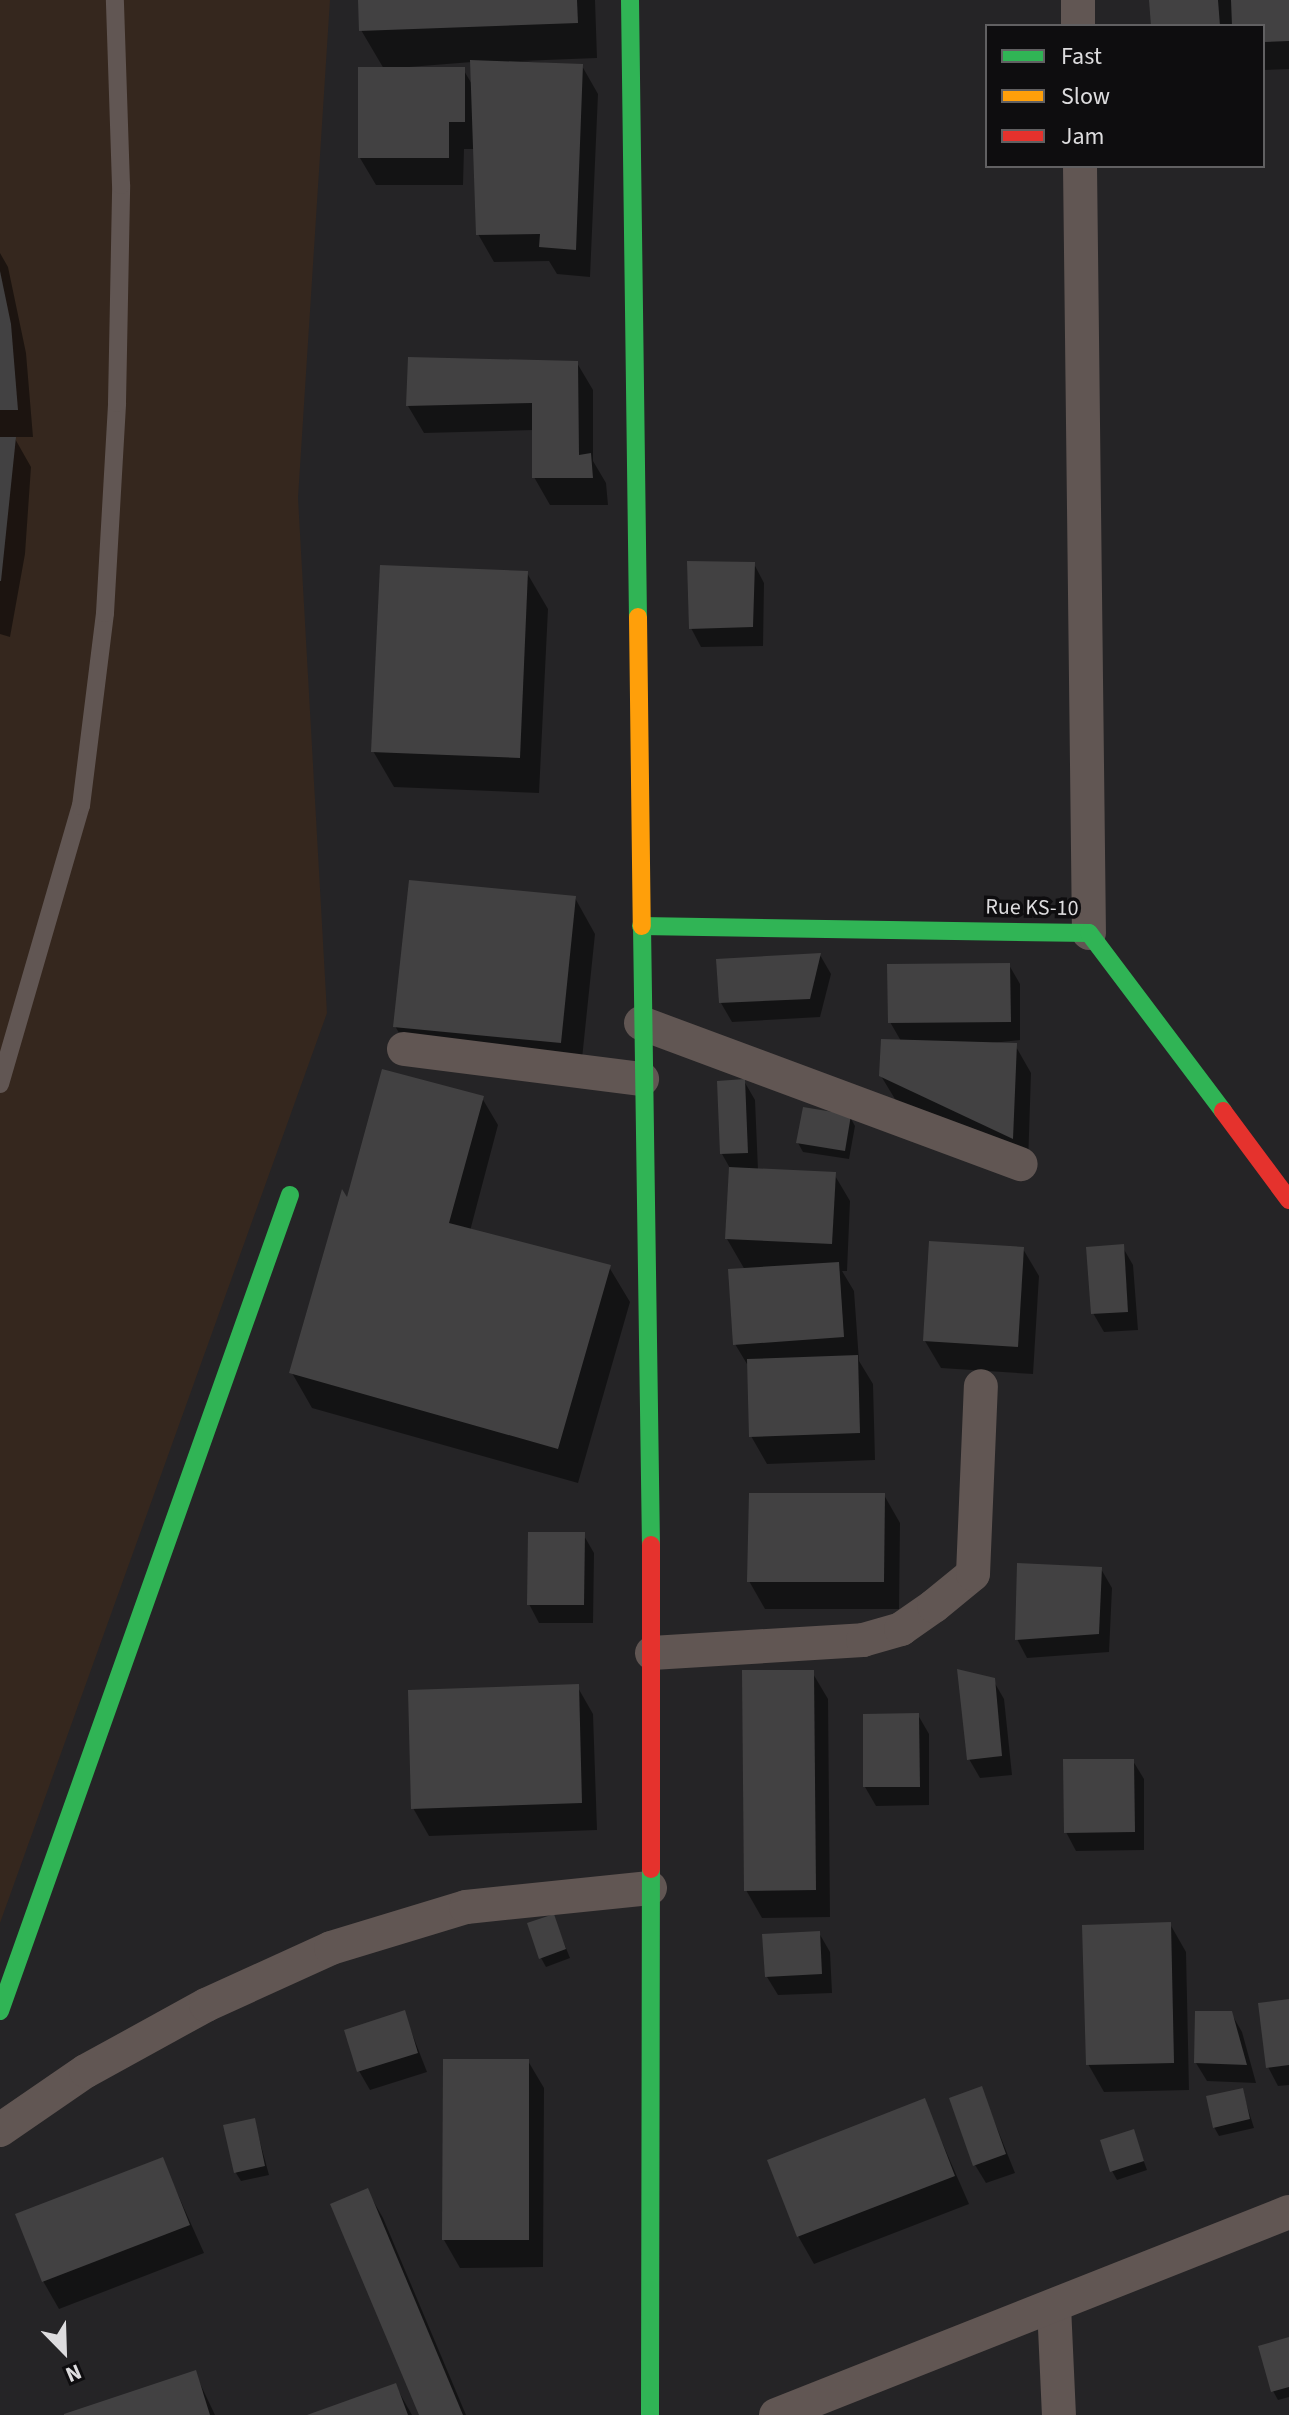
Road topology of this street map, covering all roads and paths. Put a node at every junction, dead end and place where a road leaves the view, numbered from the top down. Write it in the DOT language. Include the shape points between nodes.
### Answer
graph roads {
  1 [pos="115,0"];
  2 [pos="630,0"];
  3 [pos="1078,0"];
  4 [pos="1078,24"];
  5 [pos="1080,168"];
  6 [pos="641,926"];
  7 [pos="1089,933"];
  8 [pos="641,1023"];
  9 [pos="404,1049"];
  10 [pos="642,1079"];
  11 [pos="0,1084"];
  12 [pos="1021,1164"];
  13 [pos="290,1195"];
  14 [pos="1289,1200"];
  15 [pos="981,1386"];
  16 [pos="652,1653"];
  17 [pos="650,1888"];
  18 [pos="0,2011"];
  19 [pos="0,2130"];
  20 [pos="1289,2212"];
  21 [pos="1054,2306"];
  22 [pos="650,2415"];
  23 [pos="776,2415"];
  24 [pos="1059,2415"];
  1 -- 11 [label="lane" via="121,185 117,403 105,613 81,806"];
  2 -- 6 [label="street"];
  3 -- 4 [label="street"];
  5 -- 7 [label="street"];
  6 -- 7 [label="street, Rue KS-10"];
  6 -- 8 [label="street"];
  7 -- 14 [label="street, Rue KS-10"];
  8 -- 10 [label="street"];
  8 -- 12 [label="street"];
  9 -- 10 [label="street"];
  10 -- 16 [label="street"];
  13 -- 18 [label="street"];
  15 -- 16 [label="street" via="973,1574 934,1606 901,1629 863,1640"];
  16 -- 17 [label="street"];
  17 -- 19 [label="street" via="466,1907 331,1948 86,2071"];
  17 -- 22 [label="street"];
  20 -- 21 [label="street"];
  21 -- 23 [label="street"];
  21 -- 24 [label="street"];
}
